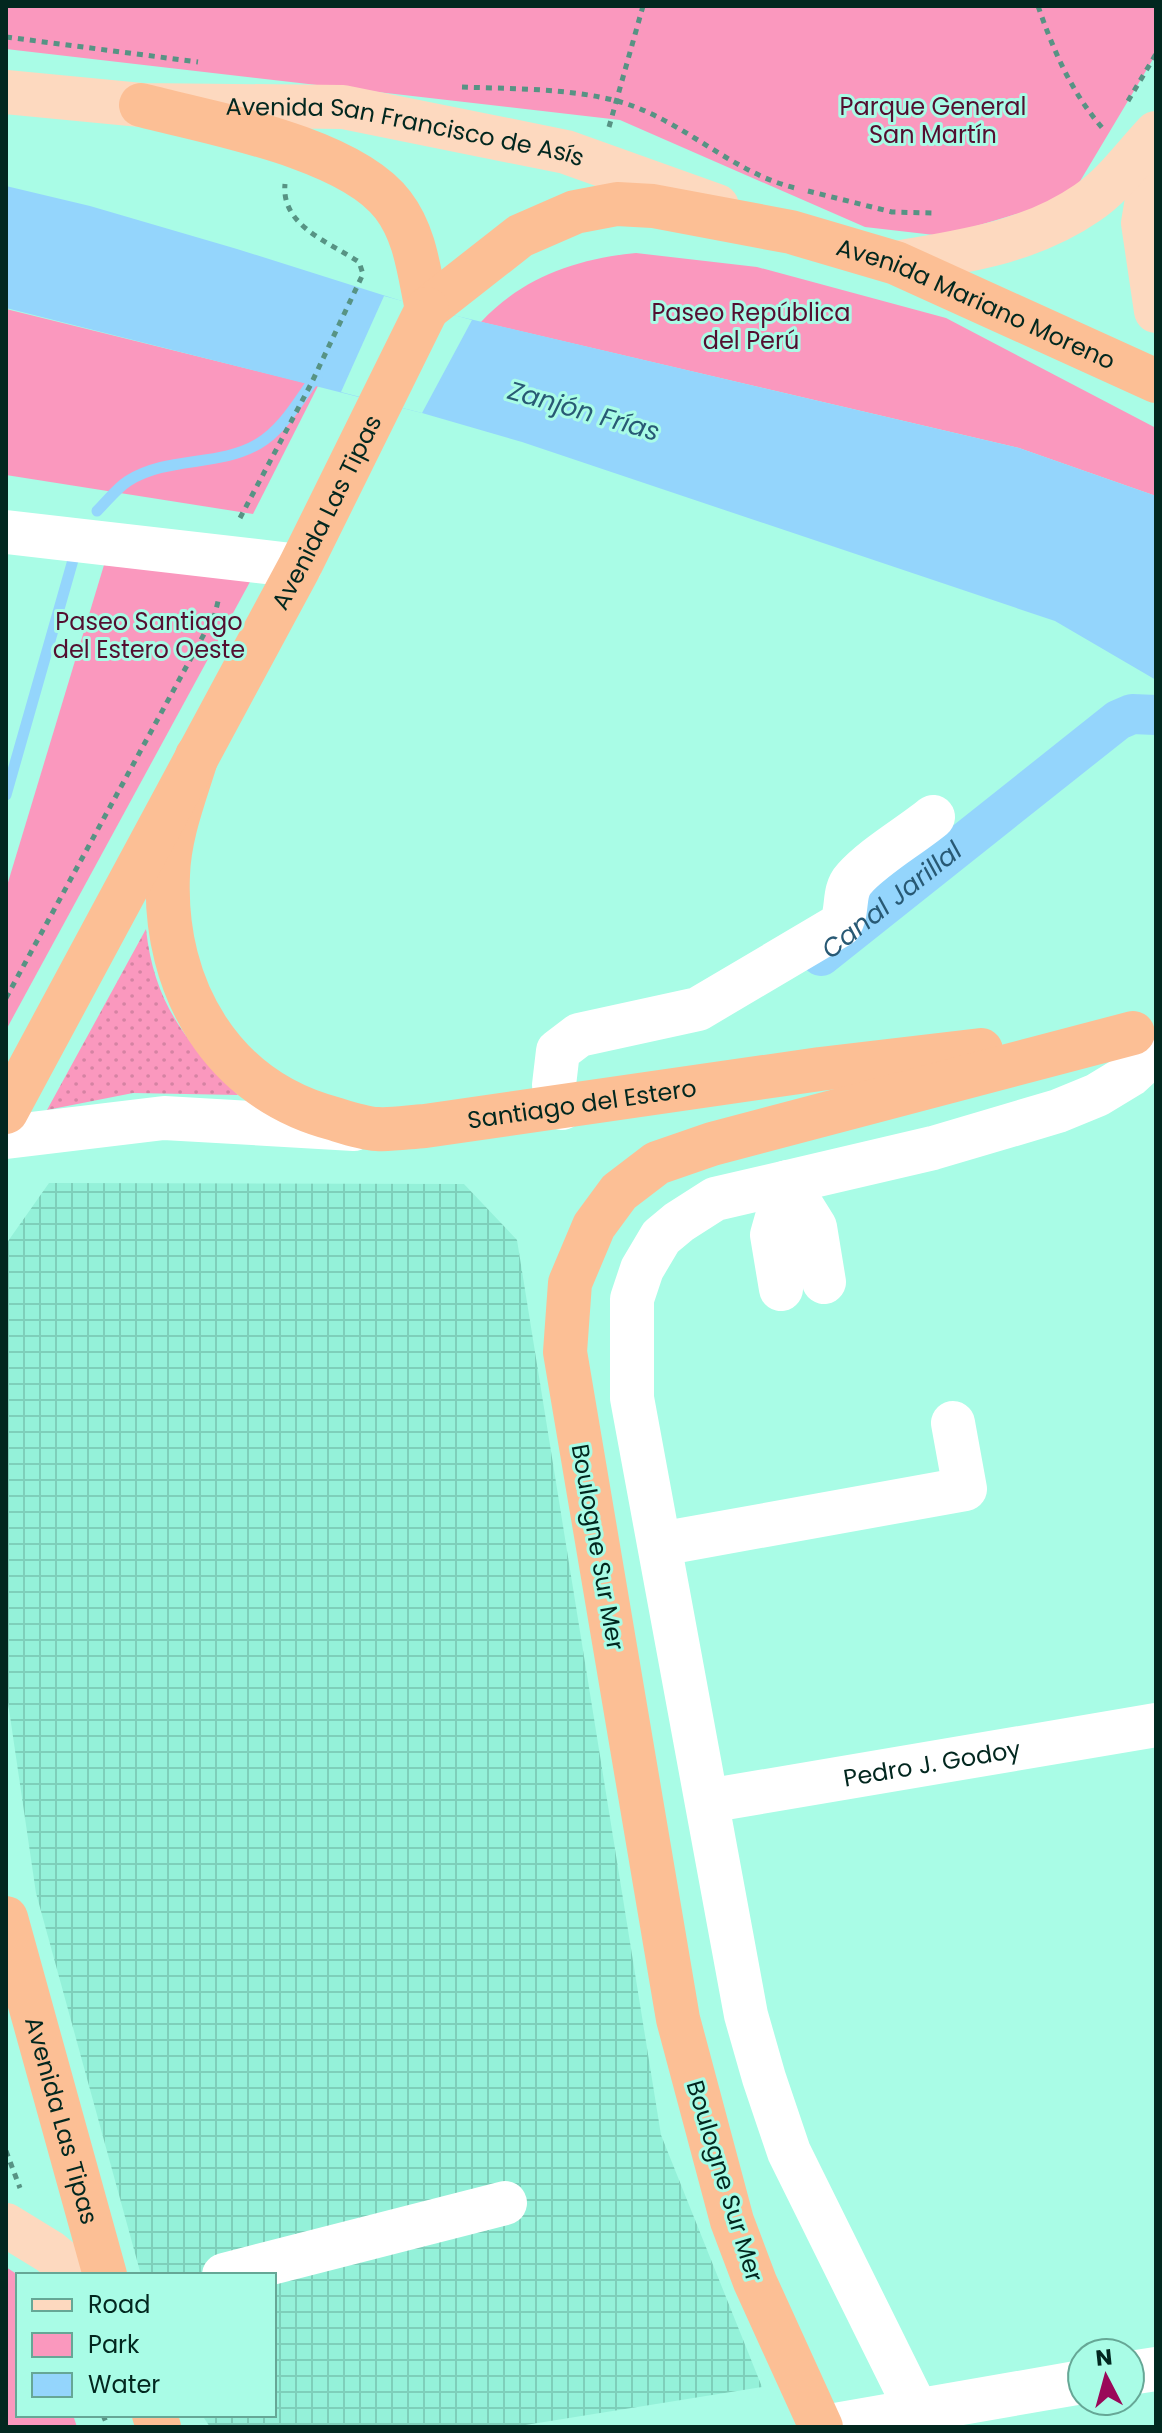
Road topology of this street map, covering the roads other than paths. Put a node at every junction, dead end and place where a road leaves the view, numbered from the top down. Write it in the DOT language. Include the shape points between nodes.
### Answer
graph roads {
  1 [pos="6,92"];
  2 [pos="141,105"];
  3 [pos="1156,133"];
  4 [pos="1156,145"];
  5 [pos="791,232"];
  6 [pos="896,263"];
  7 [pos="427,309"];
  8 [pos="1156,311"];
  9 [pos="1156,381"];
  10 [pos="6,532"];
  11 [pos="300,566"];
  12 [pos="197,756"];
  13 [pos="933,817"];
  14 [pos="1148,1038"];
  15 [pos="562,1108"];
  16 [pos="6,1112"];
  17 [pos="376,1129"];
  18 [pos="6,1137"];
  19 [pos="787,1182"];
  20 [pos="824,1282"];
  21 [pos="781,1289"];
  22 [pos="953,1423"];
  23 [pos="660,1544"];
  24 [pos="1156,1725"];
  25 [pos="707,1801"];
  26 [pos="6,1918"];
  27 [pos="505,2203"];
  28 [pos="6,2225"];
  29 [pos="76,2273"];
  30 [pos="104,2273"];
  31 [pos="232,2273"];
  32 [pos="1066,2386"];
  33 [pos="922,2419"];
  34 [pos="823,2427"];
  1 -- 2 [label="main road, Avenida San Francisco de Asís"];
  2 -- 5 [label="main road, Avenida San Francisco de Asís" via="343,107 566,152"];
  2 -- 7 [label="highway" via="293,145 353,172 392,204 412,239"];
  3 -- 6 [label="main road" via="1089,202 1038,232 998,245"];
  4 -- 8 [label="main road" via="1143,223"];
  5 -- 6 [label="highway, Avenida Mariano Moreno"];
  5 -- 7 [label="highway, Avenida Mariano Moreno" via="653,206 617,204 575,212 520,236"];
  6 -- 9 [label="highway, Avenida Mariano Moreno"];
  7 -- 11 [label="highway, Avenida Las Tipas"];
  10 -- 11 [label="street"];
  11 -- 12 [label="highway, Avenida Las Tipas"];
  12 -- 16 [label="highway, Avenida Las Tipas"];
  12 -- 17 [label="highway, Avenida Las Tipas" via="170,848 168,873 175,942 192,1007 231,1061 265,1091 303,1111"];
  13 -- 15 [label="street" via="852,880 840,925 698,1009 579,1035 558,1051 554,1085"];
  14 -- 15 [label="highway, Santiago del Estero" via="820,1069"];
  14 -- 19 [label="street" via="1130,1075 1058,1111 933,1148"];
  14 -- 34 [label="highway, Boulogne Sur Mer" via="712,1144 657,1163 619,1192 594,1226 570,1283 565,1352 678,2019 732,2221"];
  15 -- 17 [label="highway, Santiago del Estero" via="475,1122"];
  17 -- 18 [label="street, Santiago del Estero" via="164,1118"];
  19 -- 20 [label="street" via="815,1227"];
  19 -- 21 [label="street" via="772,1235"];
  19 -- 23 [label="street" via="715,1199 661,1237 642,1269 632,1299 632,1398"];
  22 -- 23 [label="street" via="965,1489"];
  23 -- 25 [label="street"];
  24 -- 25 [label="street, Pedro J. Godoy"];
  25 -- 33 [label="street" via="746,2015 789,2152"];
  26 -- 30 [label="highway, Avenida Las Tipas"];
  27 -- 31 [label="street"];
  28 -- 29 [label="main road"];
  32 -- 33 [label="street"];
  33 -- 34 [label="street"];
}
